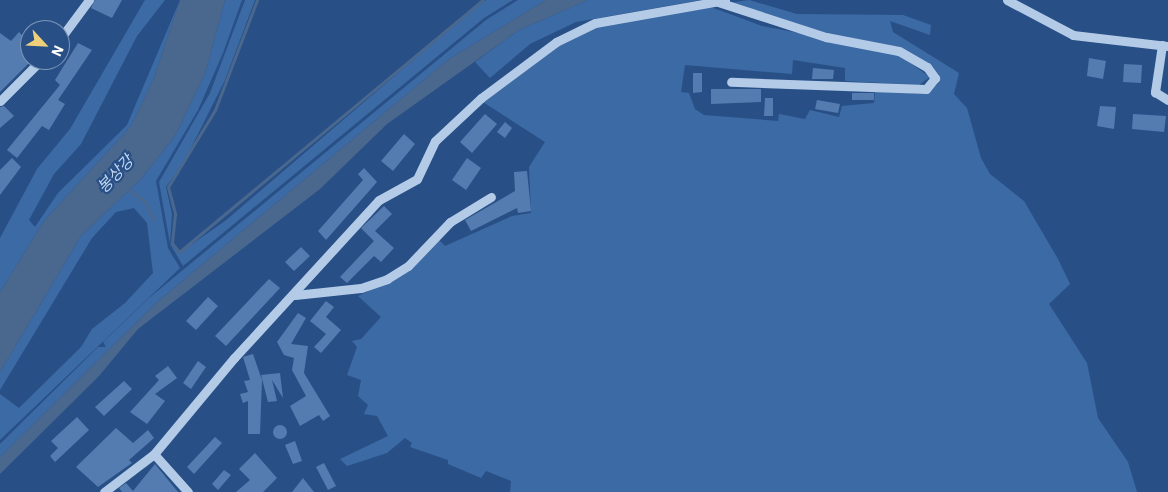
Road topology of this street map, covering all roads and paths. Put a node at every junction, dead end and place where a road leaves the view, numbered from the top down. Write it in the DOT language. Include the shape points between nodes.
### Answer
graph roads {
  1 [pos="89,0"];
  2 [pos="1007,0"];
  3 [pos="722,1"];
  4 [pos="70,26"];
  5 [pos="1165,46"];
  6 [pos="31,70"];
  7 [pos="731,82"];
  8 [pos="1168,100"];
  9 [pos="0,101"];
  10 [pos="491,196"];
  11 [pos="295,295"];
  12 [pos="154,454"];
  13 [pos="104,492"];
  14 [pos="188,492"];
  1 -- 4 [label="street"];
  2 -- 5 [label="street" via="1073,34"];
  3 -- 7 [label="street" via="826,37 899,51 927,67 935,78 926,90"];
  3 -- 11 [label="street" via="610,18 556,42 452,122 434,141 417,179 379,200"];
  5 -- 8 [label="street" via="1155,92"];
  6 -- 9 [label="street"];
  10 -- 11 [label="street" via="450,222 408,266 387,279 361,288"];
  11 -- 12 [label="street" via="234,358"];
  12 -- 13 [label="street"];
  12 -- 14 [label="street"];
}
